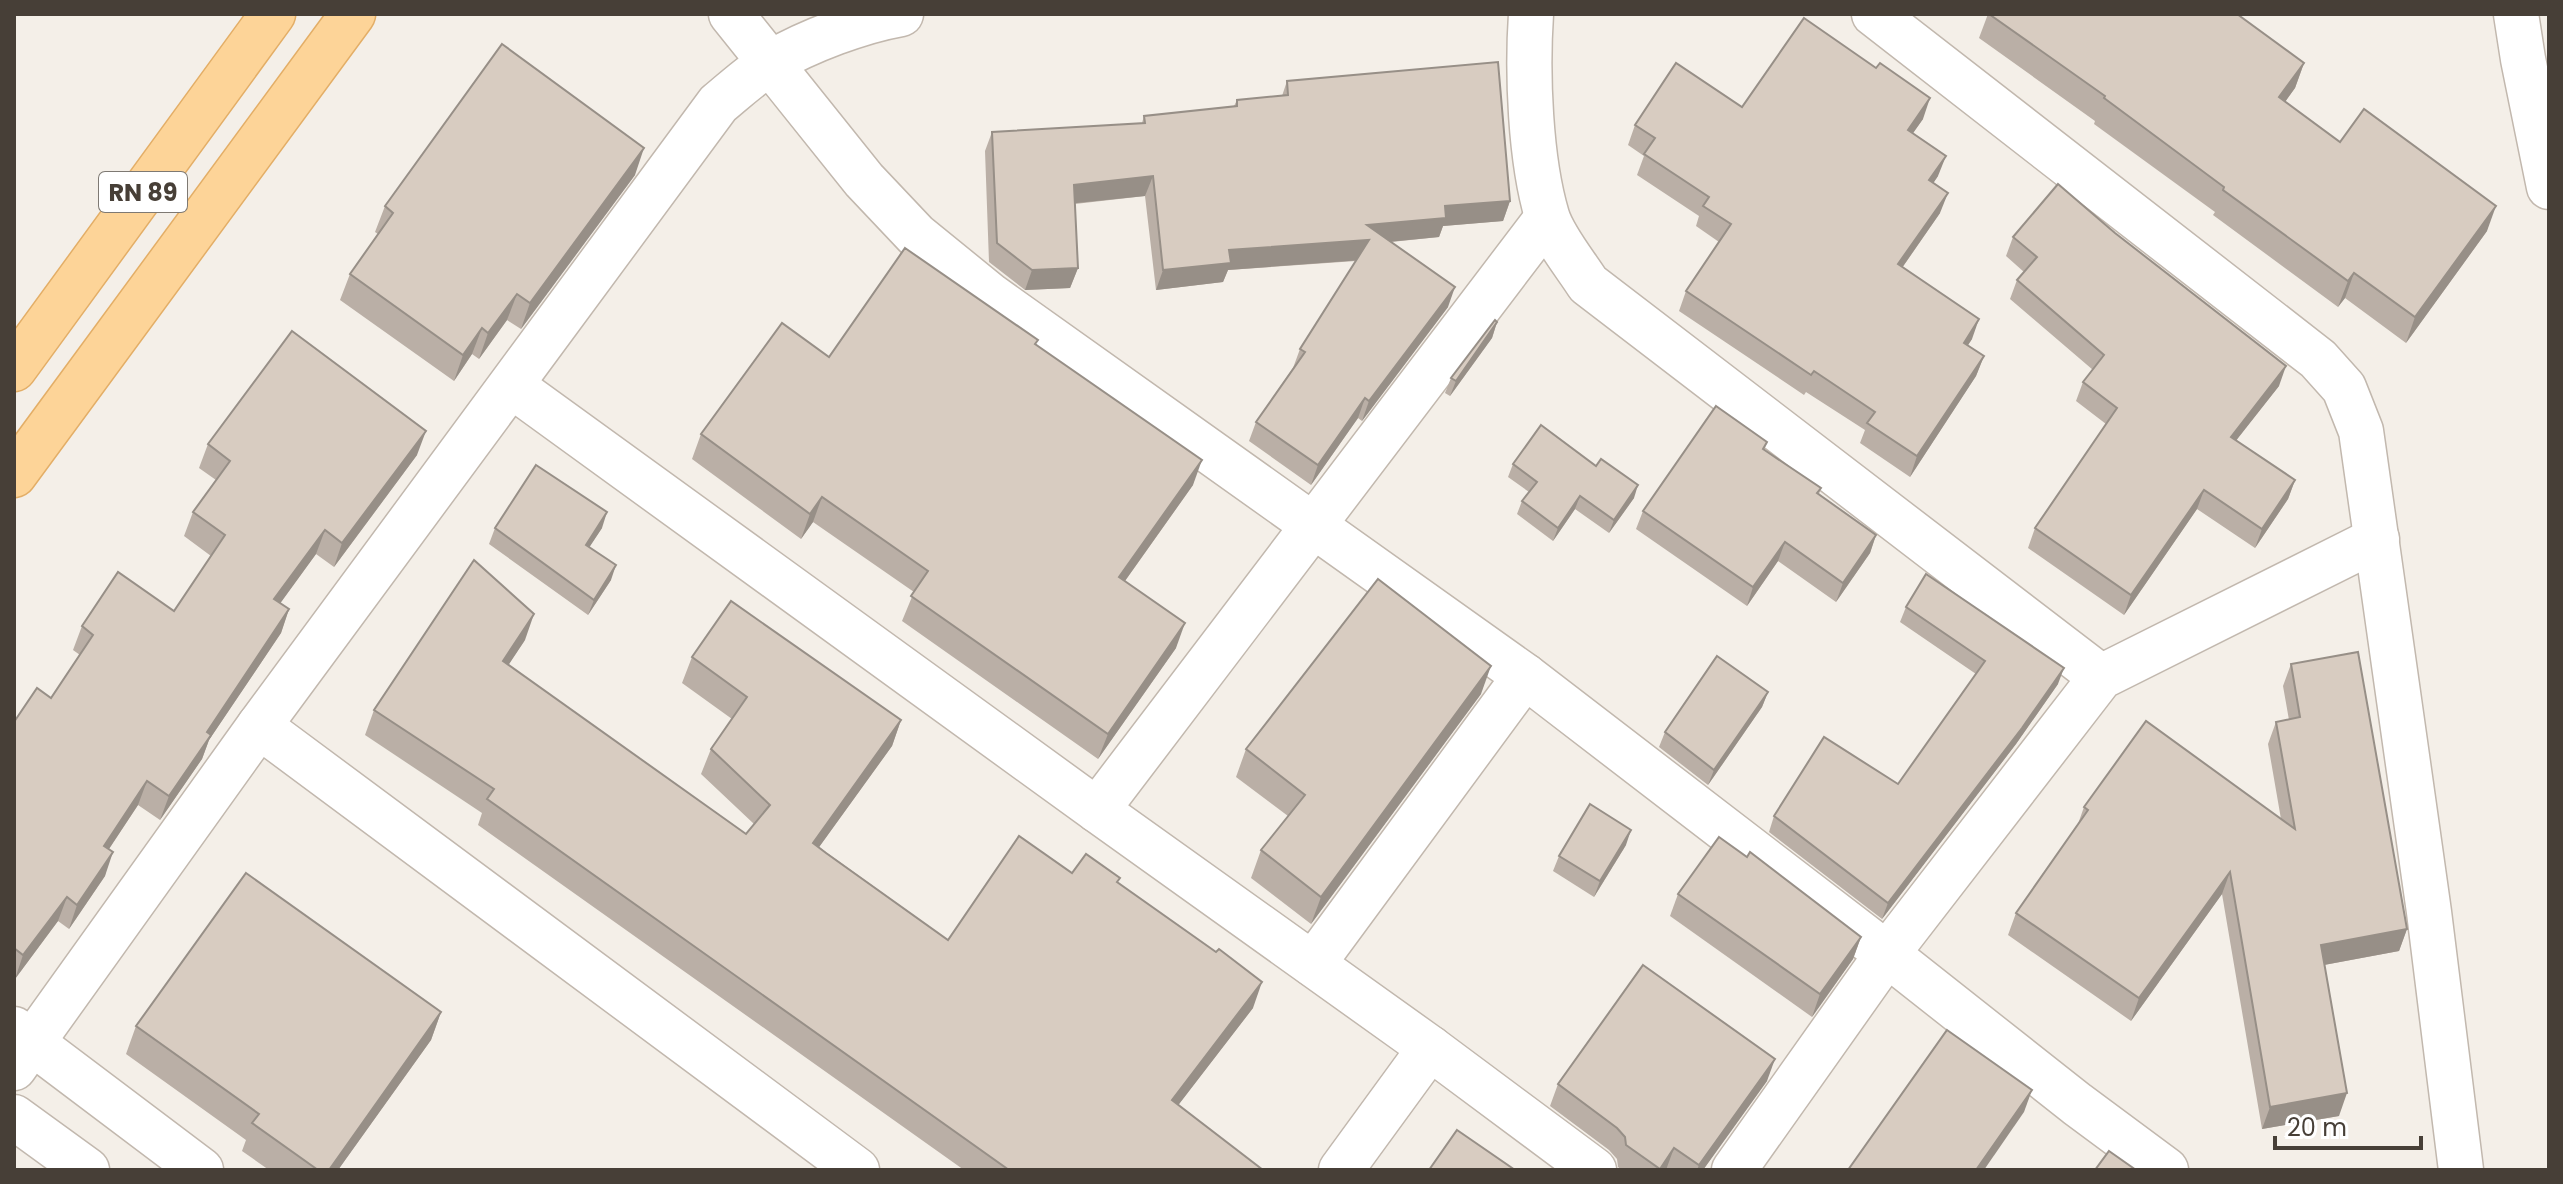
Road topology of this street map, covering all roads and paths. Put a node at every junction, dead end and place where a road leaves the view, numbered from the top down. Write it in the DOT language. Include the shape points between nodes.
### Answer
graph roads {
  1 [pos="273,14"];
  2 [pos="353,14"];
  3 [pos="731,14"];
  4 [pos="901,14"];
  5 [pos="1531,14"];
  6 [pos="1874,14"];
  7 [pos="2516,14"];
  8 [pos="770,63"];
  9 [pos="2549,187"];
  10 [pos="1547,218"];
  11 [pos="14,369"];
  12 [pos="512,386"];
  13 [pos="14,475"];
  14 [pos="1313,524"];
  15 [pos="2377,539"];
  16 [pos="1525,676"];
  17 [pos="2101,677"];
  18 [pos="259,726"];
  19 [pos="1097,810"];
  20 [pos="1887,954"];
  21 [pos="1313,964"];
  22 [pos="20,1047"];
  23 [pos="1430,1048"];
  24 [pos="14,1117"];
  25 [pos="87,1170"];
  26 [pos="201,1170"];
  27 [pos="857,1170"];
  28 [pos="1341,1170"];
  29 [pos="1594,1170"];
  30 [pos="1734,1170"];
  31 [pos="2166,1170"];
  32 [pos="2461,1170"];
  1 -- 11 [label="main road, RN 89"];
  2 -- 13 [label="main road"];
  3 -- 8 [label="street"];
  4 -- 8 [label="street" via="805,45"];
  5 -- 10 [label="street" via="1535,153"];
  6 -- 15 [label="street" via="2318,359 2344,388 2361,431"];
  7 -- 9 [label="street"];
  8 -- 12 [label="street" via="718,104"];
  8 -- 14 [label="street" via="864,180 916,235 991,296"];
  10 -- 14 [label="street"];
  10 -- 17 [label="street" via="1588,284"];
  12 -- 18 [label="street"];
  12 -- 19 [label="street"];
  14 -- 16 [label="street"];
  14 -- 19 [label="street"];
  15 -- 17 [label="street"];
  15 -- 32 [label="street"];
  16 -- 20 [label="street"];
  16 -- 21 [label="street"];
  17 -- 20 [label="street"];
  18 -- 22 [label="street"];
  18 -- 27 [label="street"];
  19 -- 21 [label="street"];
  20 -- 30 [label="street"];
  20 -- 31 [label="street"];
  21 -- 23 [label="street"];
  22 -- 26 [label="street"];
  23 -- 28 [label="street"];
  23 -- 29 [label="street"];
  24 -- 25 [label="street"];
}
